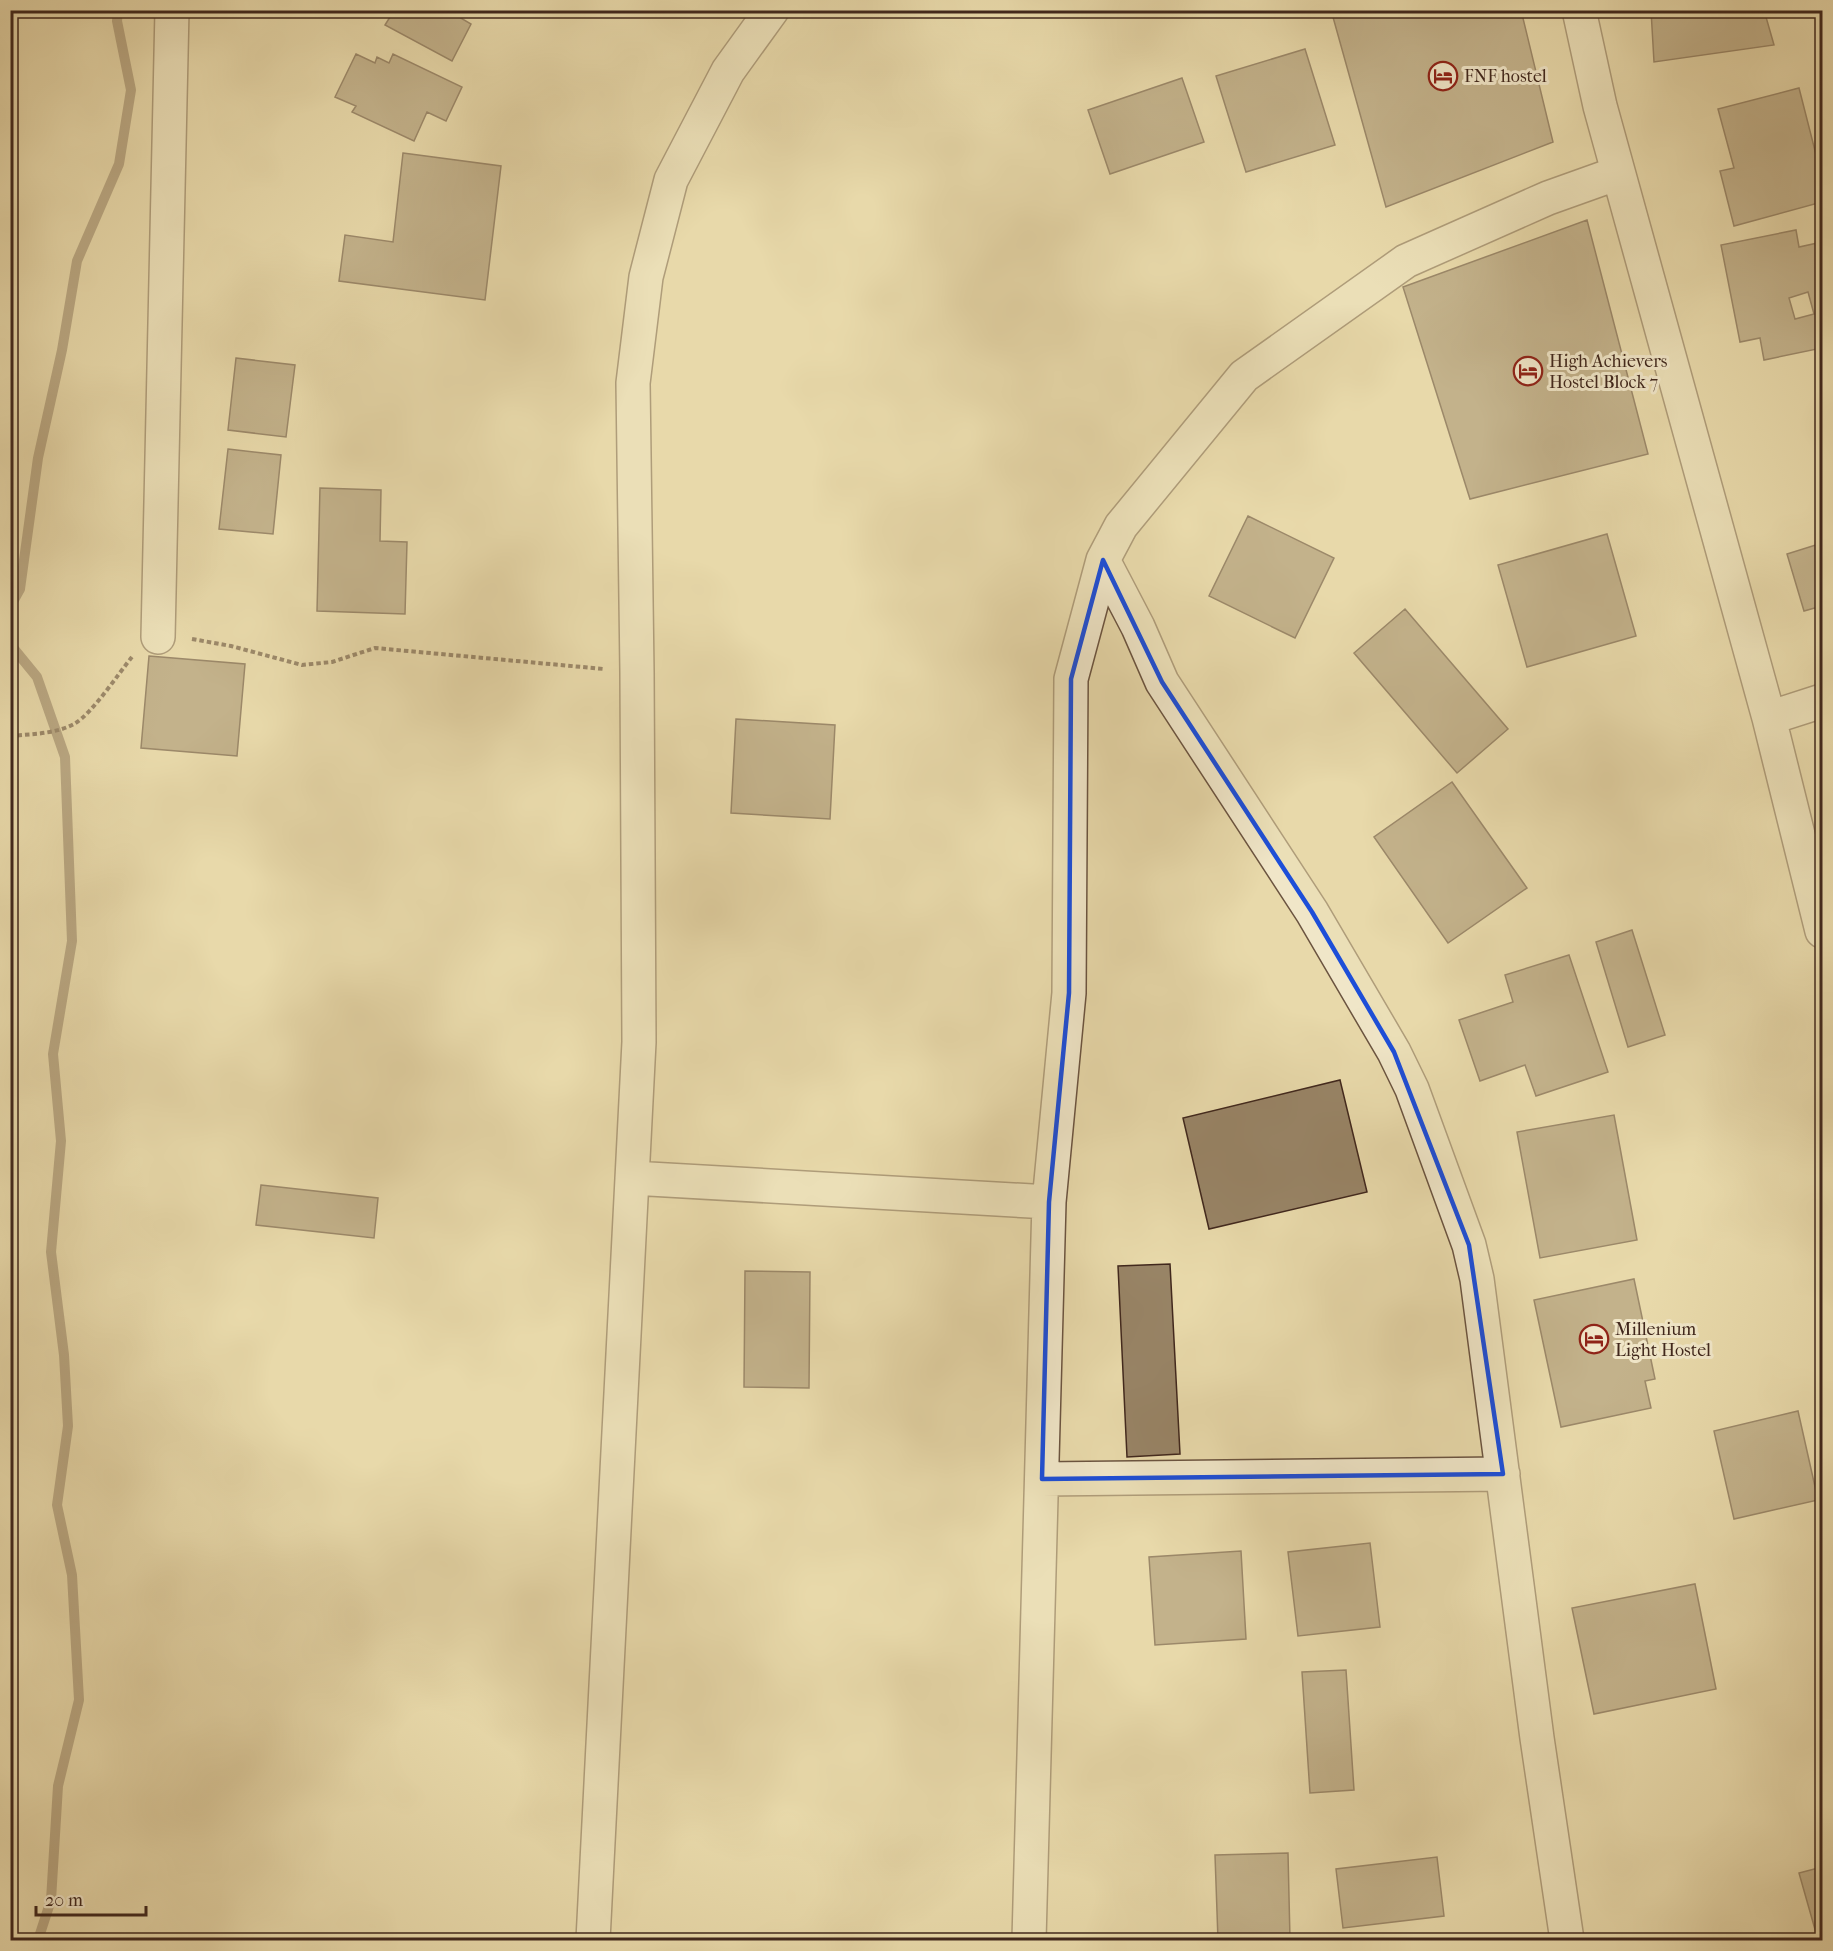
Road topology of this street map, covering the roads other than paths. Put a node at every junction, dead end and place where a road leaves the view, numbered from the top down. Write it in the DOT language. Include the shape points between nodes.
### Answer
graph roads {
  1 [pos="172,10"];
  2 [pos="772,10"];
  3 [pos="1579,10"];
  4 [pos="1618,173"];
  5 [pos="1103,560"];
  6 [pos="158,638"];
  7 [pos="1822,701"];
  8 [pos="1769,718"];
  9 [pos="1822,931"];
  10 [pos="632,1178"];
  11 [pos="1049,1202"];
  12 [pos="1503,1474"];
  13 [pos="1042,1479"];
  14 [pos="593,1941"];
  15 [pos="1029,1941"];
  16 [pos="1567,1941"];
  1 -- 6 [label="street"];
  2 -- 10 [label="street" via="728,71 670,180 646,276 633,383 639,1042"];
  3 -- 4 [label="street"];
  4 -- 5 [label="street" via="1548,198 1406,261 1244,376 1121,526"];
  4 -- 8 [label="street"];
  5 -- 11 [label="street" via="1071,679 1069,993"];
  5 -- 12 [label="street" via="1162,682 1312,912 1412,1089 1469,1245"];
  7 -- 8 [label="street"];
  8 -- 9 [label="street"];
  10 -- 11 [label="street"];
  10 -- 14 [label="street"];
  11 -- 13 [label="street"];
  12 -- 13 [label="street"];
  12 -- 16 [label="street"];
  13 -- 15 [label="street"];
}
